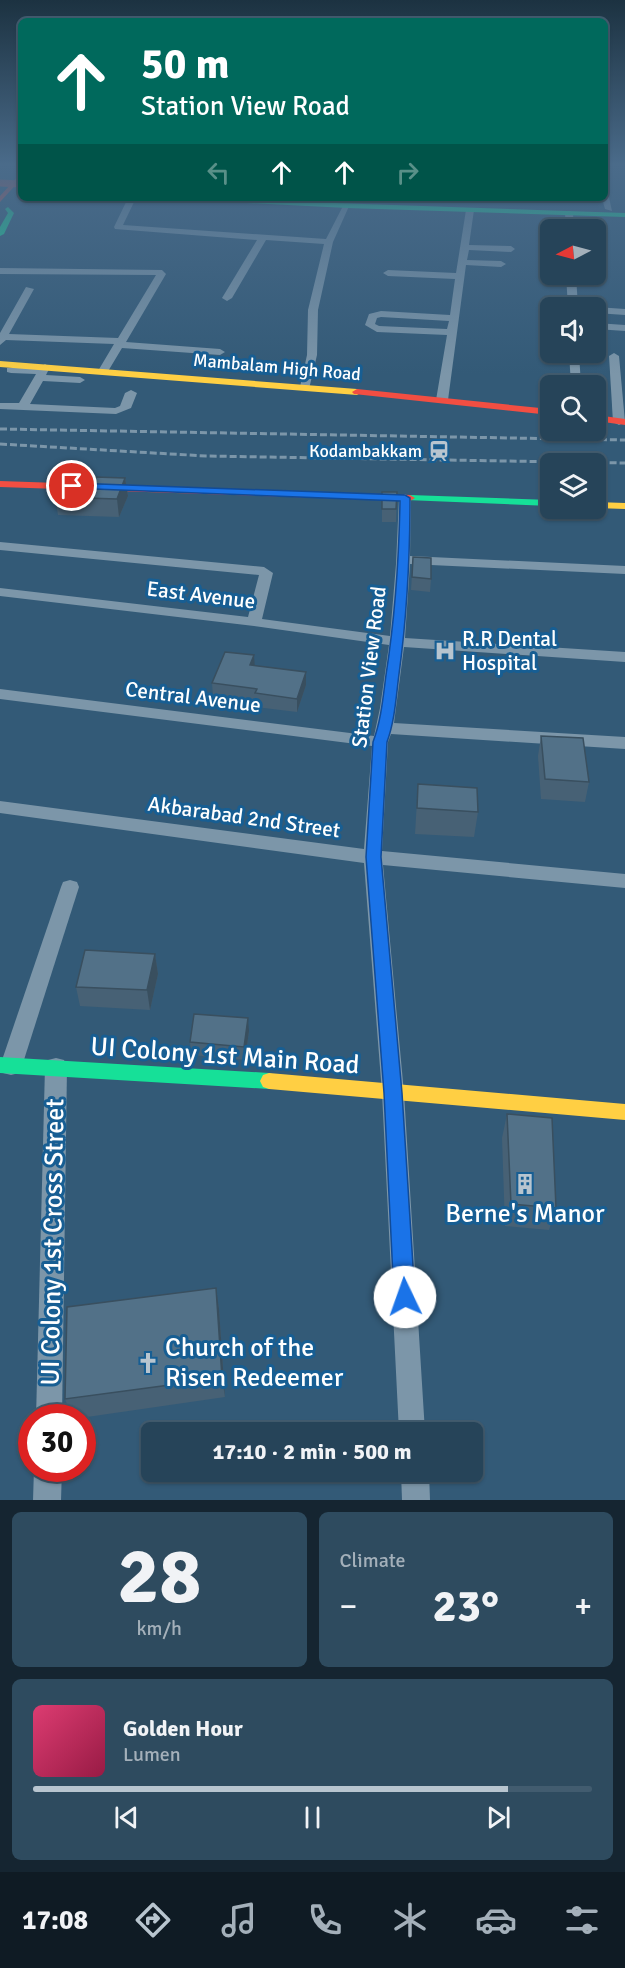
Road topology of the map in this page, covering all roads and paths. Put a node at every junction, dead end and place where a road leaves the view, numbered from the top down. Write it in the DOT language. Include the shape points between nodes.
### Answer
graph roads {
  1 [pos="197,234"];
  2 [pos="333,234"];
  3 [pos="465,234"];
  4 [pos="262,239"];
  5 [pos="329,242"];
  6 [pos="464,248"];
  7 [pos="511,249"];
  8 [pos="431,264"];
  9 [pos="501,264"];
  10 [pos="460,268"];
  11 [pos="0,271"];
  12 [pos="388,273"];
  13 [pos="29,289"];
  14 [pos="227,298"];
  15 [pos="606,311"];
  16 [pos="625,312"];
  17 [pos="439,317"];
  18 [pos="454,318"];
  19 [pos="606,327"];
  20 [pos="625,328"];
  21 [pos="437,332"];
  22 [pos="452,333"];
  23 [pos="2,340"];
  24 [pos="121,343"];
  25 [pos="220,352"];
  26 [pos="614,356"];
  27 [pos="5,367"];
  28 [pos="104,371"];
  29 [pos="42,372"];
  30 [pos="80,380"];
  31 [pos="305,387"];
  32 [pos="131,393"];
  33 [pos="442,400"];
  34 [pos="0,406"];
  35 [pos="23,407"];
  36 [pos="540,411"];
  37 [pos="606,420"];
  38 [pos="622,422"];
  39 [pos="0,484"];
  40 [pos="405,498"];
  41 [pos="540,503"];
  42 [pos="606,505"];
  43 [pos="625,506"];
  44 [pos="0,546"];
  45 [pos="405,560"];
  46 [pos="625,570"];
  47 [pos="0,592"];
  48 [pos="254,622"];
  49 [pos="397,642"];
  50 [pos="625,657"];
  51 [pos="0,694"];
  52 [pos="383,735"];
  53 [pos="625,743"];
  54 [pos="0,807"];
  55 [pos="373,857"];
  56 [pos="625,881"];
  57 [pos="70,887"];
  58 [pos="6,1065"];
  59 [pos="56,1067"];
  60 [pos="393,1093"];
  61 [pos="625,1112"];
  62 [pos="49,1404"];
  63 [pos="411,1422"];
  64 [pos="48,1482"];
  65 [pos="415,1482"];
  66 [pos="47,1500"];
  67 [pos="416,1500"];
  1 -- 4 [label="street"];
  2 -- 5 [label="street"];
  3 -- 6 [label="street"];
  4 -- 5 [label="street"];
  4 -- 14 [label="street"];
  5 -- 31 [label="street" via="313,310 312,355"];
  6 -- 7 [label="street"];
  6 -- 10 [label="street"];
  8 -- 10 [label="street"];
  9 -- 10 [label="street"];
  10 -- 12 [label="street"];
  10 -- 18 [label="street"];
  11 -- 24 [label="street" via="159,272"];
  13 -- 23 [label="street"];
  15 -- 16 [label="street"];
  17 -- 18 [label="street"];
  17 -- 21 [label="street"];
  17 -- 21 [label="street" via="381,314 372,316 370,325 377,329"];
  18 -- 22 [label="street"];
  19 -- 20 [label="street"];
  21 -- 22 [label="street"];
  22 -- 33 [label="street"];
  23 -- 24 [label="street"];
  24 -- 25 [label="street"];
  24 -- 28 [label="street"];
  26 -- 38 [label="street"];
  27 -- 29 [label="main road, Mambalam High Road"];
  28 -- 29 [label="main road, Mambalam High Road"];
  28 -- 31 [label="main road, Mambalam High Road"];
  29 -- 30 [label="street"];
  29 -- 35 [label="street"];
  31 -- 33 [label="main road, Mambalam High Road"];
  32 -- 35 [label="street" via="125,408 116,411"];
  33 -- 36 [label="main road, Mambalam High Road"];
  34 -- 35 [label="street"];
  37 -- 38 [label="main road"];
  39 -- 40 [label="main road"];
  40 -- 41 [label="main road"];
  40 -- 45 [label="street, Station View Road"];
  42 -- 43 [label="main road"];
  44 -- 48 [label="street" via="264,571"];
  45 -- 46 [label="street"];
  45 -- 49 [label="street, Station View Road"];
  47 -- 48 [label="street, East Avenue"];
  48 -- 49 [label="street, East Avenue"];
  49 -- 50 [label="street, East Avenue"];
  49 -- 52 [label="street, Station View Road"];
  51 -- 52 [label="street, Central Avenue"];
  52 -- 53 [label="street, Central Avenue"];
  52 -- 55 [label="street, Station View Road"];
  54 -- 55 [label="street, Akbarabad 2nd Street"];
  55 -- 56 [label="street, Akbarabad 2nd Street"];
  55 -- 60 [label="street, Station View Road"];
  57 -- 58 [label="street"];
  58 -- 59 [label="main road, UI Colony 1st Main Road"];
  59 -- 60 [label="main road, UI Colony 1st Main Road"];
  59 -- 62 [label="street, UI Colony 1st Cross Street"];
  60 -- 61 [label="main road, UI Colony 1st Main Road"];
  60 -- 63 [label="street, Station View Road"];
  64 -- 66 [label="street"];
  65 -- 67 [label="street"];
}
